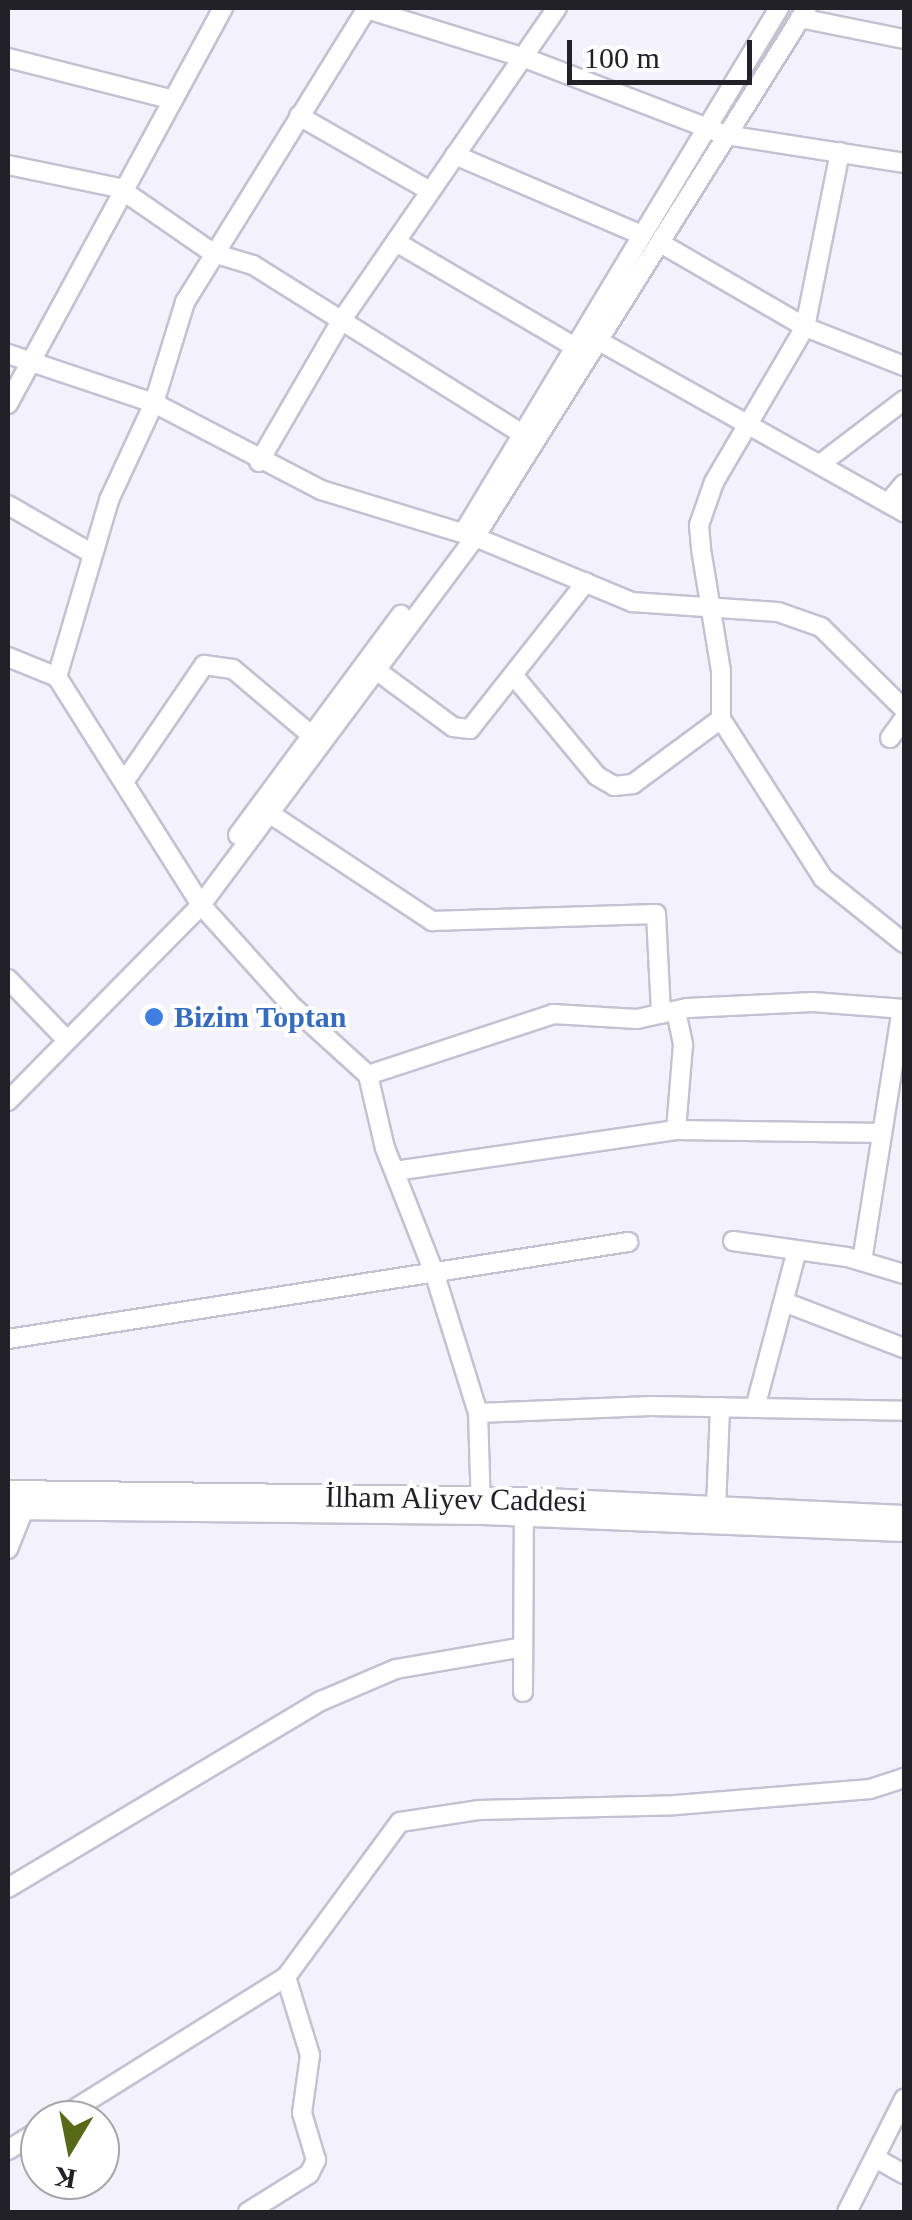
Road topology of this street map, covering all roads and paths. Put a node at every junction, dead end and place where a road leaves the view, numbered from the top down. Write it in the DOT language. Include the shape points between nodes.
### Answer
graph roads {
  1 [pos="222,8"];
  2 [pos="366,8"];
  3 [pos="557,8"];
  4 [pos="771,10"];
  5 [pos="804,13"];
  6 [pos="904,39"];
  7 [pos="8,58"];
  8 [pos="525,58"];
  9 [pos="170,98"];
  10 [pos="300,116"];
  11 [pos="707,128"];
  12 [pos="726,135"];
  13 [pos="840,152"];
  14 [pos="455,155"];
  15 [pos="904,163"];
  16 [pos="8,165"];
  17 [pos="119,188"];
  18 [pos="430,191"];
  19 [pos="642,235"];
  20 [pos="396,242"];
  21 [pos="662,244"];
  22 [pos="214,253"];
  23 [pos="341,321"];
  24 [pos="805,326"];
  25 [pos="599,341"];
  26 [pos="574,346"];
  27 [pos="8,354"];
  28 [pos="34,362"];
  29 [pos="904,366"];
  30 [pos="904,400"];
  31 [pos="8,404"];
  32 [pos="154,404"];
  33 [pos="748,421"];
  34 [pos="528,438"];
  35 [pos="259,462"];
  36 [pos="823,462"];
  37 [pos="904,484"];
  38 [pos="8,506"];
  39 [pos="896,507"];
  40 [pos="469,535"];
  41 [pos="90,554"];
  42 [pos="586,582"];
  43 [pos="708,609"];
  44 [pos="8,657"];
  45 [pos="376,670"];
  46 [pos="514,676"];
  47 [pos="57,677"];
  48 [pos="904,709"];
  49 [pos="721,719"];
  50 [pos="904,719"];
  51 [pos="311,735"];
  52 [pos="890,738"];
  53 [pos="124,782"];
  54 [pos="270,813"];
  55 [pos="198,900"];
  56 [pos="904,943"];
  57 [pos="8,978"];
  58 [pos="903,1009"];
  59 [pos="668,1012"];
  60 [pos="60,1033"];
  61 [pos="368,1075"];
  62 [pos="8,1086"];
  63 [pos="8,1101"];
  64 [pos="676,1130"];
  65 [pos="882,1133"];
  66 [pos="394,1171"];
  67 [pos="628,1242"];
  68 [pos="733,1242"];
  69 [pos="797,1250"];
  70 [pos="862,1262"];
  71 [pos="904,1274"];
  72 [pos="435,1275"];
  73 [pos="784,1302"];
  74 [pos="8,1340"];
  75 [pos="904,1348"];
  76 [pos="720,1407"];
  77 [pos="755,1408"];
  78 [pos="904,1411"];
  79 [pos="478,1414"];
  80 [pos="8,1491"];
  81 [pos="480,1505"];
  82 [pos="524,1507"];
  83 [pos="716,1508"];
  84 [pos="16,1509"];
  85 [pos="904,1516"];
  86 [pos="904,1531"];
  87 [pos="8,1549"];
  88 [pos="522,1647"];
  89 [pos="523,1692"];
  90 [pos="904,1778"];
  91 [pos="8,1888"];
  92 [pos="286,1978"];
  93 [pos="89,2100"];
  94 [pos="904,2100"];
  95 [pos="877,2159"];
  96 [pos="904,2174"];
  97 [pos="248,2212"];
  98 [pos="847,2212"];
  1 -- 9 [label="street"];
  2 -- 8 [label="street"];
  2 -- 10 [label="street"];
  3 -- 8 [label="street"];
  4 -- 11 [label="street"];
  5 -- 6 [label="street"];
  5 -- 12 [label="street"];
  7 -- 9 [label="street"];
  8 -- 11 [label="street"];
  8 -- 14 [label="street"];
  9 -- 17 [label="street"];
  10 -- 18 [label="street"];
  10 -- 22 [label="street"];
  11 -- 12 [label="street"];
  11 -- 19 [label="street"];
  12 -- 13 [label="street"];
  12 -- 21 [label="street"];
  13 -- 15 [label="street"];
  13 -- 24 [label="street"];
  14 -- 18 [label="street"];
  14 -- 19 [label="street"];
  16 -- 17 [label="street"];
  17 -- 22 [label="street"];
  17 -- 28 [label="street"];
  18 -- 20 [label="street"];
  19 -- 26 [label="street"];
  20 -- 23 [label="street"];
  20 -- 26 [label="street"];
  21 -- 24 [label="street"];
  21 -- 25 [label="street"];
  22 -- 23 [label="street" via="253,265"];
  22 -- 32 [label="street" via="185,302"];
  23 -- 34 [label="street"];
  23 -- 35 [label="street"];
  24 -- 29 [label="street"];
  24 -- 33 [label="street"];
  25 -- 33 [label="street"];
  25 -- 34 [label="street"];
  26 -- 34 [label="street"];
  27 -- 28 [label="street"];
  28 -- 31 [label="street"];
  28 -- 32 [label="street"];
  30 -- 36 [label="street"];
  32 -- 35 [label="street"];
  32 -- 41 [label="street" via="122,464"];
  33 -- 36 [label="street"];
  33 -- 43 [label="street" via="702,514"];
  34 -- 40 [label="street"];
  35 -- 40 [label="street" via="352,501"];
  36 -- 39 [label="street"];
  37 -- 39 [label="street"];
  38 -- 41 [label="street"];
  40 -- 42 [label="street"];
  40 -- 45 [label="street"];
  40 -- 51 [label="street"];
  41 -- 47 [label="street"];
  42 -- 43 [label="street" via="632,602"];
  42 -- 46 [label="street"];
  43 -- 48 [label="street" via="778,612 821,627"];
  43 -- 49 [label="street" via="721,671"];
  44 -- 47 [label="street"];
  45 -- 46 [label="street" via="462,730"];
  45 -- 54 [label="street"];
  46 -- 49 [label="street" via="597,776 614,786 632,784"];
  47 -- 53 [label="street"];
  49 -- 56 [label="street" via="823,878"];
  50 -- 52 [label="street"];
  51 -- 53 [label="street" via="233,668 204,666"];
  51 -- 55 [label="street"];
  53 -- 55 [label="street"];
  54 -- 55 [label="street"];
  54 -- 59 [label="street" via="432,922 656,914"];
  55 -- 60 [label="street"];
  55 -- 61 [label="street" via="293,1007"];
  55 -- 63 [label="street"];
  57 -- 60 [label="street"];
  58 -- 59 [label="street" via="813,1002"];
  58 -- 65 [label="street"];
  59 -- 61 [label="street" via="532,1017"];
  59 -- 64 [label="street" via="684,1045"];
  60 -- 62 [label="street"];
  61 -- 66 [label="street"];
  64 -- 65 [label="street"];
  64 -- 66 [label="street"];
  65 -- 70 [label="street"];
  66 -- 72 [label="street"];
  67 -- 72 [label="street"];
  68 -- 69 [label="street"];
  69 -- 70 [label="street"];
  69 -- 73 [label="street"];
  70 -- 71 [label="street"];
  72 -- 74 [label="street"];
  72 -- 79 [label="street"];
  73 -- 75 [label="street"];
  73 -- 77 [label="street"];
  76 -- 77 [label="street"];
  76 -- 79 [label="street"];
  76 -- 83 [label="street"];
  77 -- 78 [label="street"];
  79 -- 81 [label="street"];
  80 -- 81 [label="main road, İlham Aliyev Caddesi"];
  81 -- 82 [label="main road, İlham Aliyev Caddesi"];
  81 -- 84 [label="main road, İlham Aliyev Caddesi"];
  82 -- 83 [label="main road, İlham Aliyev Caddesi"];
  82 -- 86 [label="main road, İlham Aliyev Caddesi"];
  82 -- 88 [label="street"];
  83 -- 85 [label="main road, İlham Aliyev Caddesi"];
  84 -- 87 [label="street"];
  88 -- 89 [label="street"];
  88 -- 91 [label="street" via="396,1669 321,1701"];
  90 -- 92 [label="street" via="870,1789 676,1805 478,1810 400,1822"];
  92 -- 93 [label="street"];
  92 -- 97 [label="street" via="310,2055 302,2113 316,2160 309,2174"];
  94 -- 95 [label="street"];
  95 -- 96 [label="street"];
  95 -- 98 [label="street"];
}
